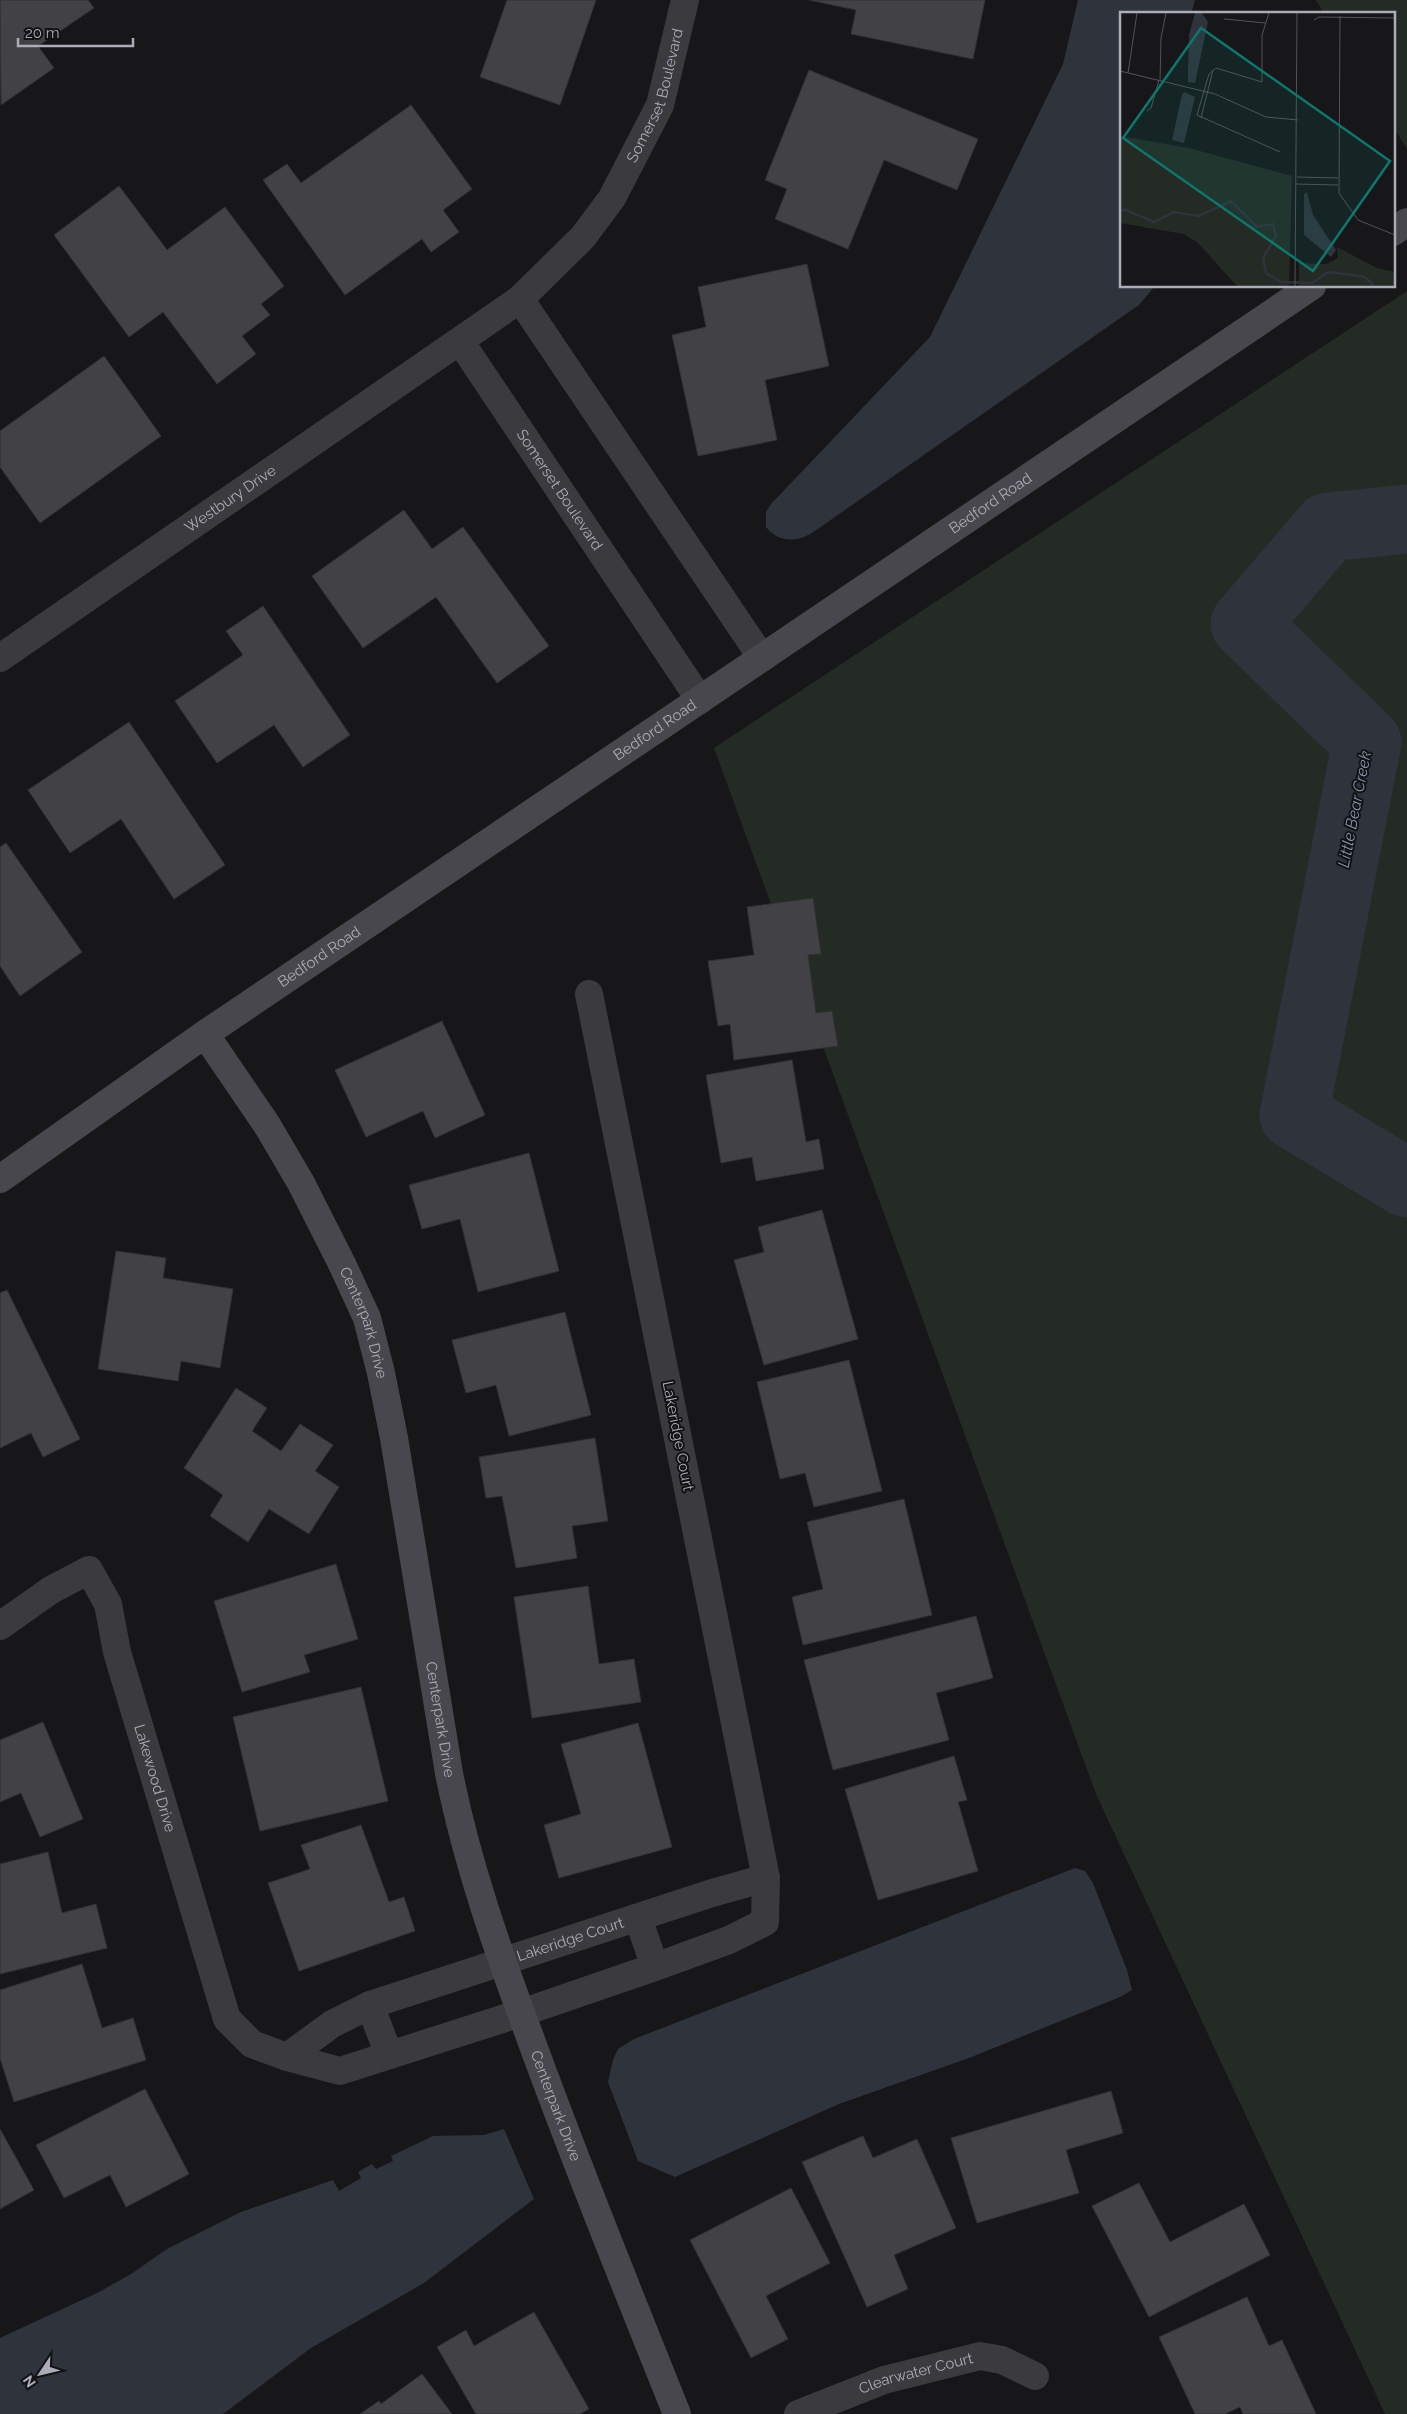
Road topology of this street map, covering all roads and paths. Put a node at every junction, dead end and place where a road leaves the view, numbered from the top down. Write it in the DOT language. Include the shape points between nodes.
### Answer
graph roads {
  1 [pos="685,0"];
  2 [pos="1407,222"];
  3 [pos="1394,231"];
  4 [pos="1309,288"];
  5 [pos="520,299"];
  6 [pos="460,341"];
  7 [pos="0,658"];
  8 [pos="762,658"];
  9 [pos="700,700"];
  10 [pos="589,994"];
  11 [pos="205,1034"];
  12 [pos="0,1178"];
  13 [pos="0,1626"];
  14 [pos="766,1878"];
  15 [pos="638,1918"];
  16 [pos="502,1962"];
  17 [pos="655,1967"];
  18 [pos="370,2005"];
  19 [pos="521,2013"];
  20 [pos="389,2055"];
  21 [pos="287,2058"];
  22 [pos="1035,2376"];
  23 [pos="677,2414"];
  24 [pos="798,2414"];
  1 -- 5 [label="street, Somerset Boulevard" via="660,105 612,198 582,237"];
  2 -- 3 [label="street"];
  4 -- 8 [label="street, Bedford Road"];
  5 -- 6 [label="street, Somerset Boulevard"];
  5 -- 8 [label="street"];
  6 -- 7 [label="street, Westbury Drive"];
  6 -- 9 [label="street, Somerset Boulevard"];
  8 -- 9 [label="street, Bedford Road"];
  9 -- 11 [label="street, Bedford Road"];
  10 -- 14 [label="street, Lakeridge Court"];
  11 -- 12 [label="street, Bedford Road"];
  11 -- 16 [label="street, Centerpark Drive" via="267,1125 301,1183 367,1318 394,1438 460,1827"];
  13 -- 21 [label="street, Lakewood Drive" via="51,1590 89,1570 108,1604 118,1652 227,2020 252,2044"];
  14 -- 15 [label="street, Lakeridge Court"];
  14 -- 17 [label="street, Lakeridge Court" via="765,1922 729,1940"];
  15 -- 16 [label="street, Lakeridge Court"];
  15 -- 17 [label="street, Lakeridge Court"];
  16 -- 18 [label="street"];
  16 -- 19 [label="street, Centerpark Drive"];
  17 -- 19 [label="street, Lakeridge Court"];
  18 -- 20 [label="street"];
  18 -- 21 [label="street" via="332,2024"];
  19 -- 20 [label="street, Lakewood Drive"];
  19 -- 23 [label="street, Centerpark Drive"];
  20 -- 21 [label="street, Lakewood Drive" via="340,2071"];
  22 -- 24 [label="street, Clearwater Court" via="1002,2360 980,2356 884,2380"];
}
